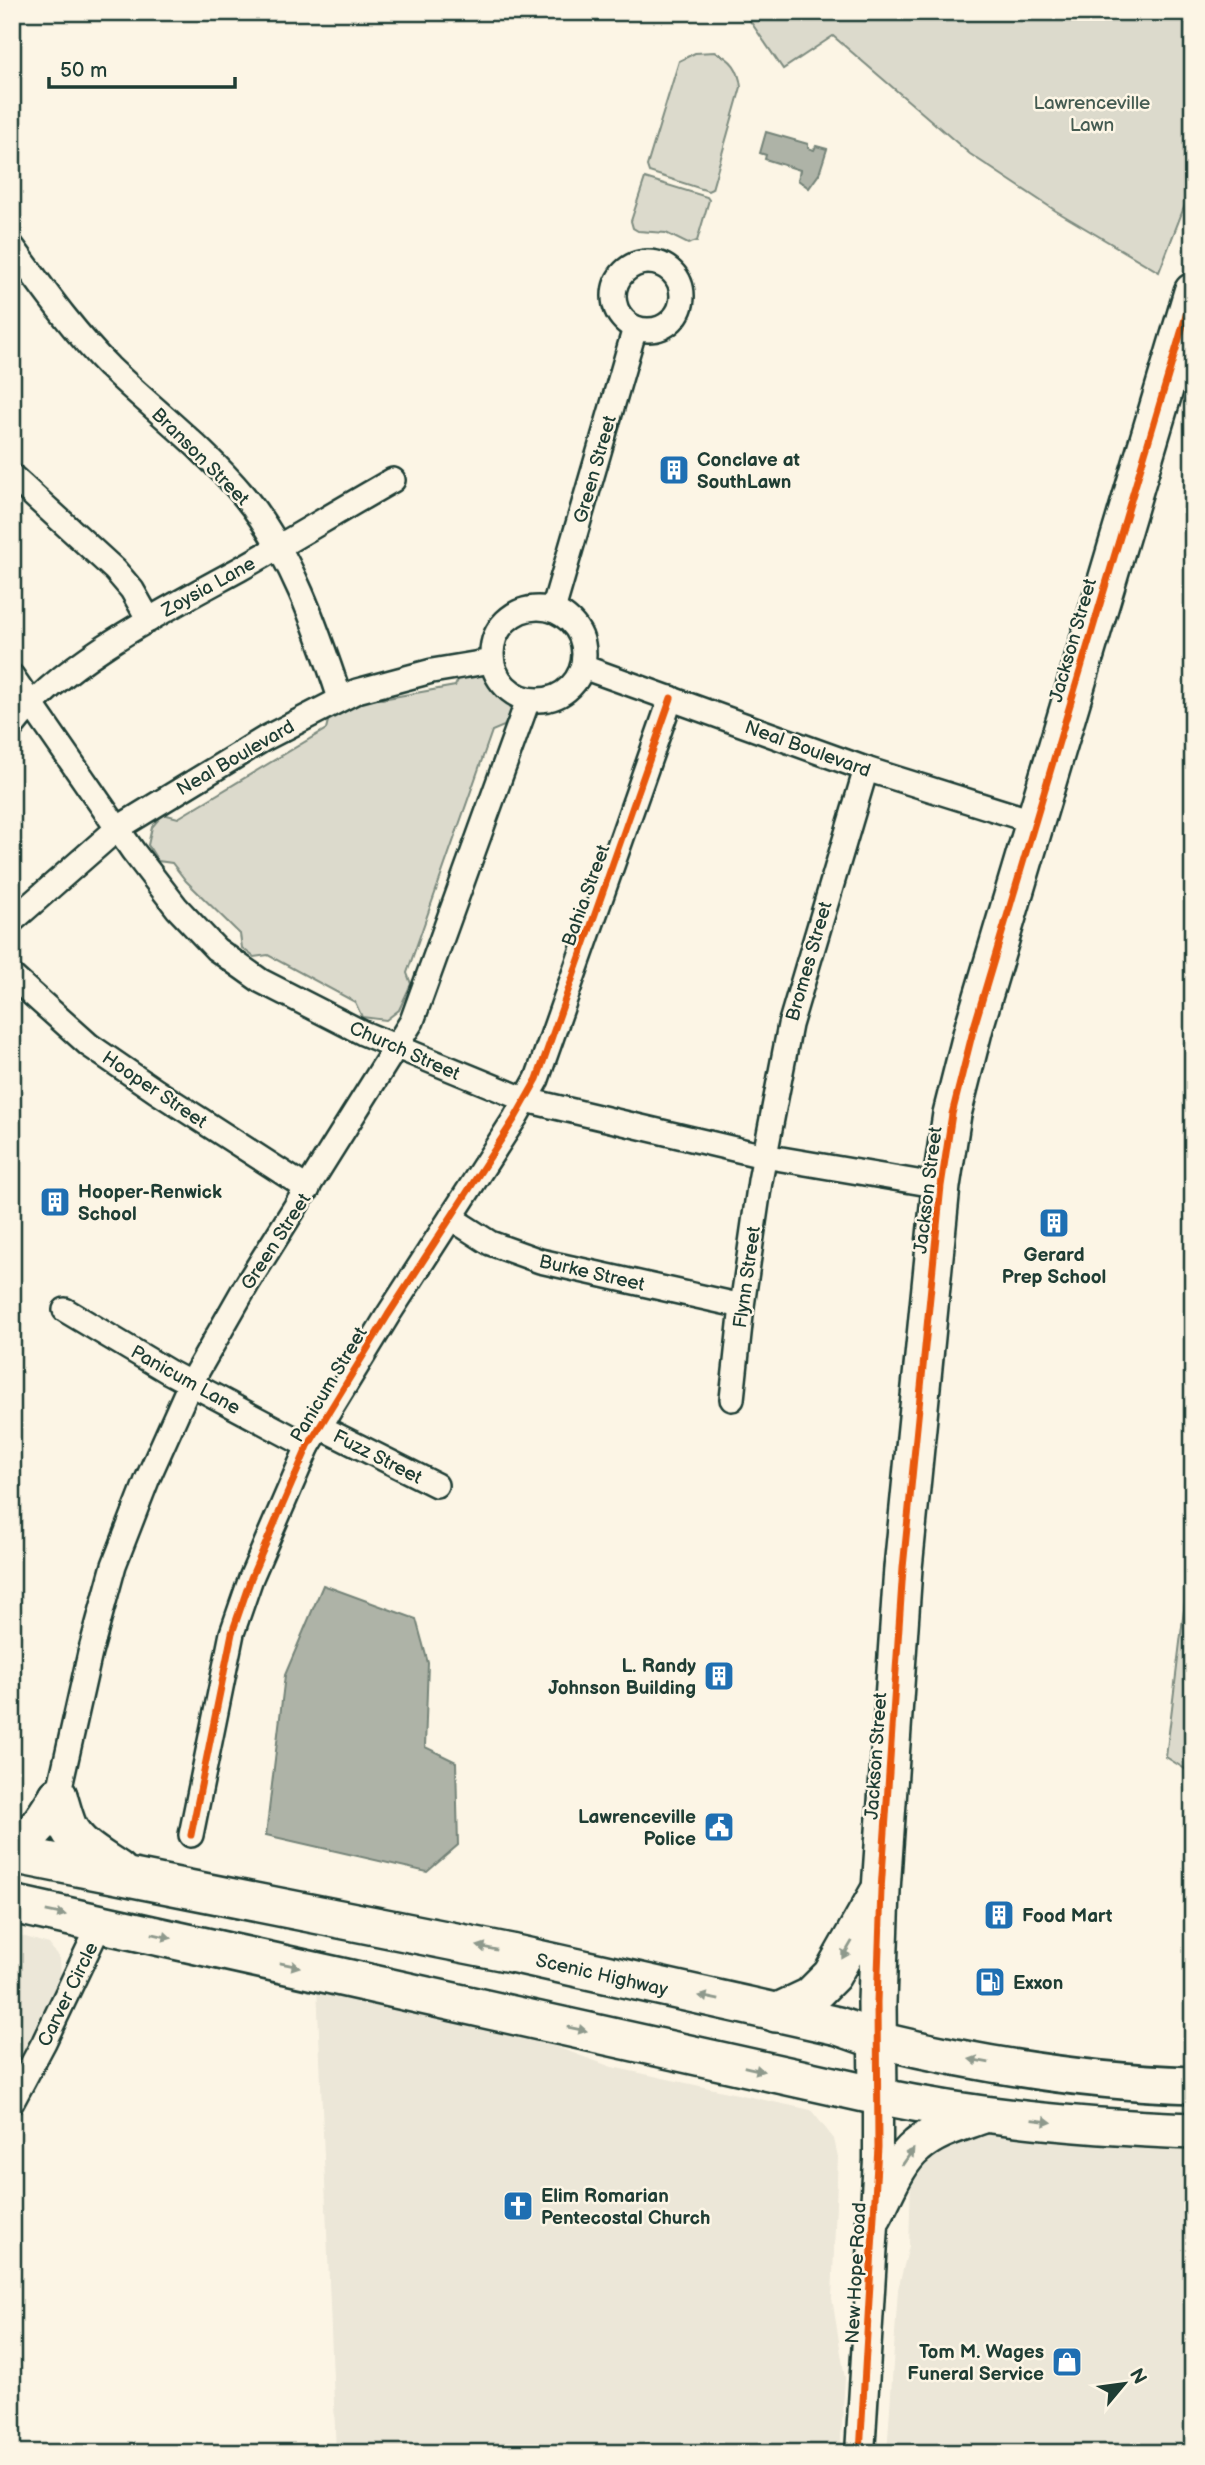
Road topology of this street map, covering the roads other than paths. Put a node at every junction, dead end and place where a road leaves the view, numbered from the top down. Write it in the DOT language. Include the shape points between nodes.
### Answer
graph roads {
  1 [pos="12,246"];
  2 [pos="1193,292"];
  3 [pos="635,328"];
  4 [pos="12,476"];
  5 [pos="393,480"];
  6 [pos="278,547"];
  7 [pos="553,610"];
  8 [pos="149,620"];
  9 [pos="492,661"];
  10 [pos="583,667"];
  11 [pos="12,676"];
  12 [pos="340,698"];
  13 [pos="671,698"];
  14 [pos="528,700"];
  15 [pos="33,705"];
  16 [pos="12,727"];
  17 [pos="866,769"];
  18 [pos="1035,822"];
  19 [pos="118,828"];
  20 [pos="12,921"];
  21 [pos="12,976"];
  22 [pos="397,1047"];
  23 [pos="526,1100"];
  24 [pos="764,1156"];
  25 [pos="941,1186"];
  26 [pos="308,1189"];
  27 [pos="451,1218"];
  28 [pos="742,1306"];
  29 [pos="65,1310"];
  30 [pos="190,1384"];
  31 [pos="732,1399"];
  32 [pos="314,1436"];
  33 [pos="436,1485"];
  34 [pos="58,1796"];
  35 [pos="191,1835"];
  36 [pos="12,1846"];
  37 [pos="12,1854"];
  38 [pos="132,1879"];
  39 [pos="881,1890"];
  40 [pos="12,1904"];
  41 [pos="101,1922"];
  42 [pos="776,2013"];
  43 [pos="878,2040"];
  44 [pos="1193,2085"];
  45 [pos="878,2096"];
  46 [pos="12,2102"];
  47 [pos="988,2114"];
  48 [pos="1193,2131"];
  49 [pos="874,2216"];
  50 [pos="860,2453"];
  1 -- 6 [label="street, Branson Street" via="56,308 107,365 223,473"];
  2 -- 18 [label="highway, Jackson Street"];
  3 -- 7 [label="street, Green Street"];
  4 -- 8 [label="street" via="120,576"];
  5 -- 6 [label="street, Zoysia Lane"];
  6 -- 8 [label="street, Zoysia Lane"];
  6 -- 12 [label="street, Branson Street"];
  7 -- 9 [label="street" via="537,607 508,619 492,645"];
  7 -- 10 [label="street" via="576,626 585,653"];
  8 -- 15 [label="street, Zoysia Lane" via="93,655"];
  9 -- 12 [label="street, Neal Boulevard" via="432,671"];
  9 -- 14 [label="street" via="504,686"];
  10 -- 13 [label="street, Neal Boulevard"];
  10 -- 14 [label="street" via="568,691 543,701"];
  11 -- 15 [label="street, Church Street"];
  12 -- 19 [label="street, Neal Boulevard"];
  13 -- 17 [label="street, Neal Boulevard"];
  13 -- 23 [label="street, Bahia Street"];
  14 -- 22 [label="street, Green Street" via="412,1021"];
  15 -- 16 [label="street, Zoysia Lane"];
  15 -- 19 [label="street, Church Street"];
  17 -- 18 [label="street, Neal Boulevard"];
  17 -- 24 [label="street, Bromes Street" via="793,1013"];
  18 -- 25 [label="highway, Jackson Street" via="974,1027 952,1114"];
  19 -- 20 [label="street, Neal Boulevard"];
  19 -- 22 [label="street, Church Street" via="177,908 216,949 261,981"];
  21 -- 26 [label="street, Hooper Street" via="89,1045"];
  22 -- 23 [label="street, Church Street"];
  22 -- 26 [label="street, Green Street"];
  23 -- 24 [label="street, Church Street"];
  23 -- 27 [label="street, Panicum Street"];
  24 -- 25 [label="street, Church Street"];
  24 -- 28 [label="street, Flynn Street"];
  25 -- 39 [label="highway, Jackson Street" via="903,1568"];
  26 -- 30 [label="street, Green Street"];
  27 -- 28 [label="street, Burke Street" via="490,1243 540,1261"];
  27 -- 32 [label="street, Panicum Street"];
  28 -- 31 [label="street, Flynn Street"];
  29 -- 30 [label="street, Panicum Lane"];
  30 -- 32 [label="street, Panicum Lane"];
  30 -- 34 [label="street, Green Street" via="114,1565"];
  32 -- 33 [label="street, Fuzz Street"];
  32 -- 35 [label="street, Panicum Street" via="251,1578 232,1633"];
  34 -- 36 [label="highway" via="35,1830"];
  34 -- 38 [label="highway" via="74,1837"];
  37 -- 38 [label="highway, Scenic Highway"];
  42 -- 38 [label="highway, Scenic Highway, one-way" via="510,1953"];
  39 -- 42 [label="highway, one-way" via="832,1975 810,1997"];
  39 -- 43 [label="highway, Jackson Street"];
  40 -- 41 [label="highway, one-way"];
  41 -- 45 [label="highway, one-way"];
  41 -- 46 [label="street, Carver Circle"];
  42 -- 43 [label="highway, Scenic Highway"];
  44 -- 43 [label="main road, Scenic Highway, one-way" via="1044,2072"];
  43 -- 45 [label="highway, Jackson Street"];
  45 -- 47 [label="main road"];
  45 -- 49 [label="street, New Hope Road"];
  47 -- 48 [label="main road, one-way" via="1078,2126"];
  49 -- 47 [label="main road, one-way" via="915,2147 940,2131"];
  49 -- 50 [label="street, New Hope Road"];
}
